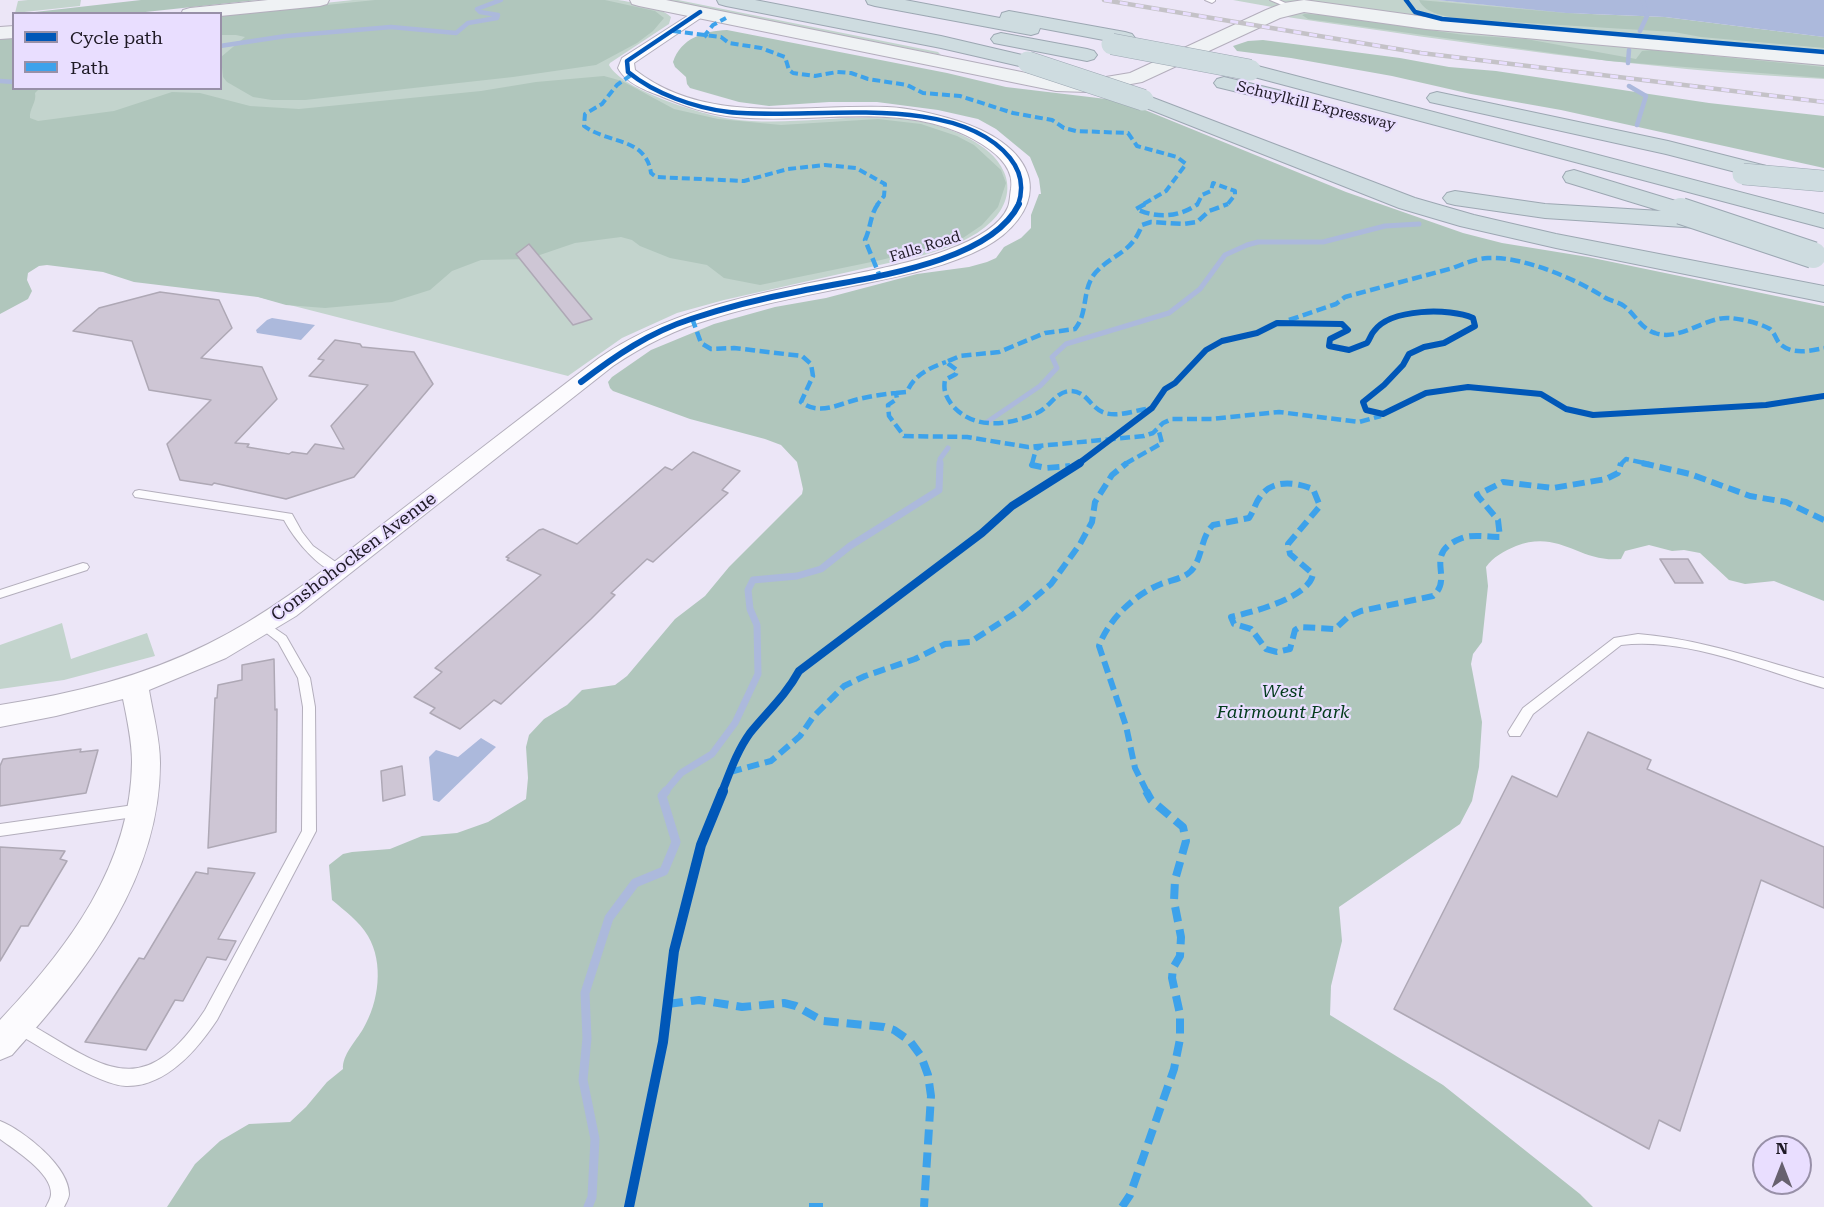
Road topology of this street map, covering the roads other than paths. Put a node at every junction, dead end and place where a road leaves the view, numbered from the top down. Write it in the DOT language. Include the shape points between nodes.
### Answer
graph roads {
  1 [pos="320,0"];
  2 [pos="639,0"];
  3 [pos="726,0"];
  4 [pos="796,0"];
  5 [pos="875,0"];
  6 [pos="915,0"];
  7 [pos="1282,4"];
  8 [pos="1391,6"];
  9 [pos="209,12"];
  10 [pos="700,12"];
  11 [pos="916,23"];
  12 [pos="1119,41"];
  13 [pos="1824,59"];
  14 [pos="1028,62"];
  15 [pos="1257,67"];
  16 [pos="1292,157"];
  17 [pos="1824,181"];
  18 [pos="1824,188"];
  19 [pos="1821,223"];
  20 [pos="1819,257"];
  21 [pos="1824,294"];
  22 [pos="581,382"];
  23 [pos="139,494"];
  24 [pos="83,567"];
  25 [pos="341,570"];
  26 [pos="0,594"];
  27 [pos="264,625"];
  28 [pos="1824,683"];
  29 [pos="134,686"];
  30 [pos="0,716"];
  31 [pos="1515,732"];
  32 [pos="142,810"];
  33 [pos="0,830"];
  34 [pos="9,1035"];
  35 [pos="0,1128"];
  36 [pos="55,1207"];
  1 -- 9 [label="main road"];
  2 -- 10 [label="main road"];
  3 -- 14 [label="highway"];
  4 -- 11 [label="highway, Schuylkill Expressway"];
  5 -- 12 [label="highway"];
  6 -- 12 [label="highway"];
  7 -- 8 [label="main road" via="1320,8"];
  7 -- 10 [label="main road" via="1145,75 1088,86 1029,80"];
  8 -- 13 [label="main road" via="1447,25"];
  10 -- 22 [label="street, Falls Road" via="627,61 628,72 670,96 723,111 776,116 878,111 952,124 987,140 1011,160 1020,175 1020,199 999,230 949,256 692,318 636,341"];
  11 -- 14 [label="highway"];
  11 -- 20 [label="highway, Schuylkill Expressway, bridge" via="1224,83 1326,107 1445,139"];
  12 -- 15 [label="highway, bridge"];
  14 -- 16 [label="highway, bridge" via="1143,100"];
  15 -- 17 [label="highway, bridge" via="1673,165"];
  15 -- 18 [label="highway, Schuylkill Expressway" via="1609,134"];
  15 -- 19 [label="highway"];
  16 -- 19 [label="highway" via="1404,187 1506,207"];
  16 -- 21 [label="highway" via="1407,203 1468,221"];
  22 -- 25 [label="street, Conshohocken Avenue"];
  23 -- 25 [label="lane" via="288,517 309,551"];
  24 -- 26 [label="lane"];
  25 -- 27 [label="street, Conshohocken Avenue"];
  27 -- 29 [label="street, Conshohocken Avenue" via="198,660"];
  27 -- 34 [label="lane" via="282,639 304,678 309,707 309,831 211,1016 195,1040 169,1062 146,1075 124,1078"];
  28 -- 31 [label="lane" via="1681,644 1630,638 1618,641 1528,711"];
  29 -- 30 [label="street, Conshohocken Avenue" via="74,703"];
  29 -- 32 [label="street" via="146,762"];
  32 -- 33 [label="lane"];
  32 -- 34 [label="street" via="119,878 95,924 54,984"];
  35 -- 36 [label="lane" via="49,1167 60,1195"];
}
